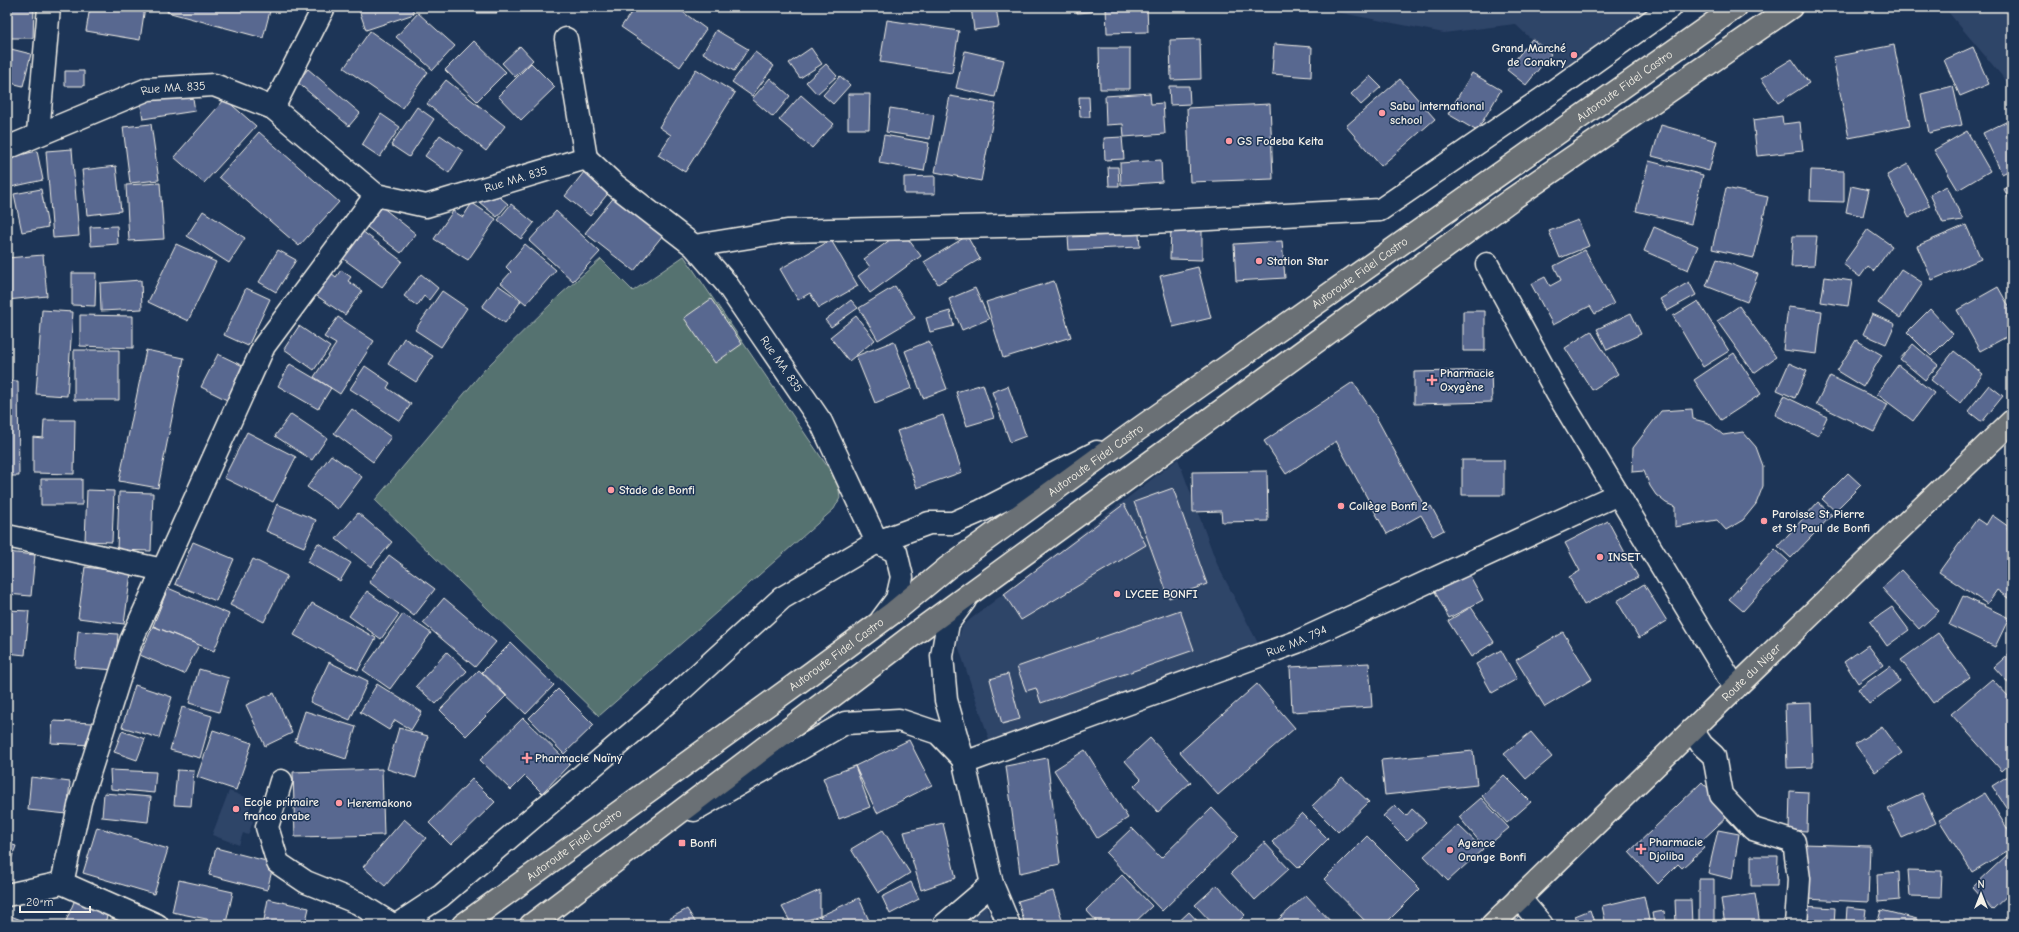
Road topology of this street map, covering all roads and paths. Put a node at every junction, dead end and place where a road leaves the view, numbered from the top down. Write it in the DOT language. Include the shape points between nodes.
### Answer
graph roads {
  1 [pos="48,7"];
  2 [pos="324,7"];
  3 [pos="1671,7"];
  4 [pos="1736,7"];
  5 [pos="1791,7"];
  6 [pos="566,39"];
  7 [pos="273,108"];
  8 [pos="38,133"];
  9 [pos="7,148"];
  10 [pos="586,158"];
  11 [pos="376,195"];
  12 [pos="694,246"];
  13 [pos="1487,264"];
  14 [pos="2012,421"];
  15 [pos="1133,433"];
  16 [pos="1618,494"];
  17 [pos="7,536"];
  18 [pos="877,542"];
  19 [pos="163,570"];
  20 [pos="969,594"];
  21 [pos="878,623"];
  22 [pos="1735,688"];
  23 [pos="1692,730"];
  24 [pos="964,761"];
  25 [pos="281,781"];
  26 [pos="642,840"];
  27 [pos="62,883"];
  28 [pos="992,884"];
  29 [pos="7,895"];
  30 [pos="1519,898"];
  31 [pos="157,925"];
  32 [pos="393,925"];
  33 [pos="397,925"];
  34 [pos="463,925"];
  35 [pos="531,925"];
  36 [pos="944,925"];
  37 [pos="1009,925"];
  38 [pos="1492,925"];
  39 [pos="1542,925"];
  40 [pos="1796,925"];
  1 -- 8 [label="street"];
  2 -- 7 [label="street"];
  3 -- 12 [label="street" via="1380,210 1132,223 787,231"];
  4 -- 15 [label="main road, Autoroute Fidel Castro"];
  5 -- 20 [label="main road" via="1506,203"];
  6 -- 10 [label="street"];
  7 -- 8 [label="street, Rue MA. 835" via="214,85 148,88"];
  7 -- 11 [label="street, Rue MA. 835"];
  8 -- 9 [label="street, Rue MA. 835"];
  10 -- 11 [label="street, Rue MA. 835" via="426,206"];
  10 -- 12 [label="street, Rue MA. 835" via="615,185"];
  11 -- 19 [label="street" via="264,346"];
  12 -- 18 [label="street, Rue MA. 835" via="726,283 821,422"];
  13 -- 16 [label="street" via="1557,393"];
  14 -- 22 [label="main road, Route du Niger"];
  15 -- 18 [label="street" via="953,523 929,523"];
  15 -- 21 [label="main road, Autoroute Fidel Castro" via="947,568"];
  16 -- 22 [label="street"];
  16 -- 24 [label="street, Rue MA. 794" via="1297,642"];
  17 -- 19 [label="street"];
  18 -- 21 [label="street" via="896,552 902,577 897,599"];
  18 -- 33 [label="street" via="782,598 668,702 441,896"];
  19 -- 27 [label="street" via="131,641 80,802"];
  20 -- 24 [label="street" via="948,623 942,656 946,700"];
  20 -- 26 [label="main road"];
  21 -- 34 [label="main road, Autoroute Fidel Castro"];
  22 -- 23 [label="main road, Route du Niger"];
  23 -- 30 [label="main road, Route du Niger"];
  23 -- 40 [label="street" via="1702,745 1714,756 1720,795 1753,829 1794,842 1798,879"];
  24 -- 26 [label="street" via="938,733 899,720 845,723"];
  24 -- 28 [label="street"];
  25 -- 32 [label="street" via="267,827 278,863 306,882 358,903"];
  26 -- 35 [label="main road"];
  27 -- 29 [label="street"];
  27 -- 31 [label="street"];
  28 -- 36 [label="street"];
  28 -- 37 [label="street"];
  30 -- 38 [label="main road, Route du Niger"];
  30 -- 39 [label="street"];
}
